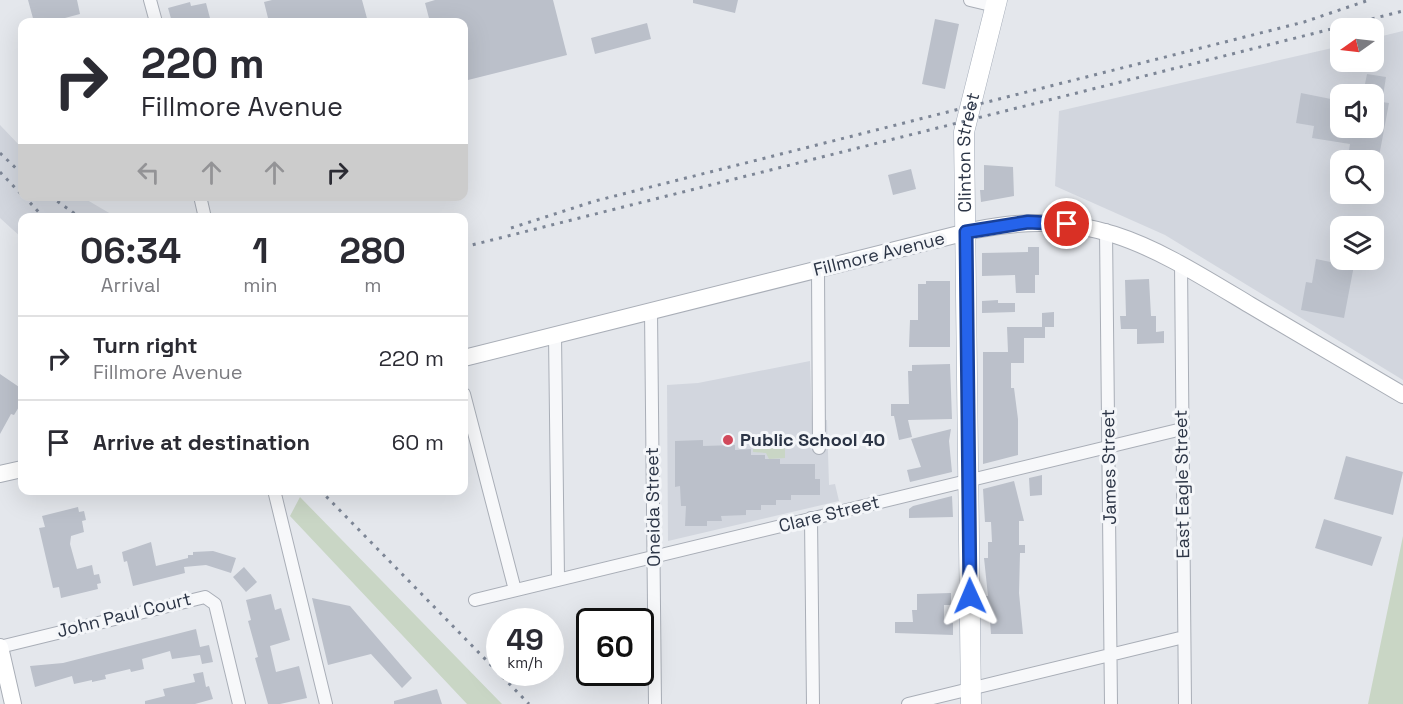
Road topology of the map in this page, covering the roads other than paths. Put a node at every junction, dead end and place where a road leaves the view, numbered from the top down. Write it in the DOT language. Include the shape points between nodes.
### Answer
graph roads {
  1 [pos="150,0"];
  2 [pos="970,0"];
  3 [pos="996,3"];
  4 [pos="155,18"];
  5 [pos="1106,230"];
  6 [pos="966,232"];
  7 [pos="1180,263"];
  8 [pos="818,269"];
  9 [pos="651,311"];
  10 [pos="555,335"];
  11 [pos="468,357"];
  12 [pos="1403,395"];
  13 [pos="468,410"];
  14 [pos="1182,429"];
  15 [pos="1109,446"];
  16 [pos="819,448"];
  17 [pos="18,470"];
  18 [pos="0,474"];
  19 [pos="969,480"];
  20 [pos="275,495"];
  21 [pos="811,518"];
  22 [pos="654,556"];
  23 [pos="558,578"];
  24 [pos="514,590"];
  25 [pos="475,600"];
  26 [pos="1184,637"];
  27 [pos="0,647"];
  28 [pos="1111,655"];
  29 [pos="971,696"];
  30 [pos="13,704"];
  31 [pos="239,704"];
  32 [pos="327,704"];
  33 [pos="655,704"];
  34 [pos="813,704"];
  35 [pos="908,704"];
  36 [pos="1111,704"];
  37 [pos="1185,704"];
  1 -- 4 [label="street"];
  2 -- 3 [label="street"];
  3 -- 6 [label="main road, Clinton Street" via="964,132"];
  5 -- 6 [label="street, Fillmore Avenue" via="1028,222"];
  5 -- 7 [label="street, Fillmore Avenue" via="1141,242"];
  5 -- 15 [label="street, James Street"];
  6 -- 8 [label="street, Fillmore Avenue"];
  6 -- 19 [label="main road, Clinton Street"];
  7 -- 12 [label="street, Fillmore Avenue"];
  7 -- 14 [label="street, East Eagle Street"];
  8 -- 9 [label="street, Fillmore Avenue"];
  8 -- 16 [label="street"];
  9 -- 10 [label="street, Fillmore Avenue"];
  9 -- 22 [label="street, Oneida Street"];
  10 -- 11 [label="street, Fillmore Avenue"];
  10 -- 23 [label="street"];
  13 -- 24 [label="street"];
  14 -- 15 [label="street, Clare Street"];
  14 -- 26 [label="street, East Eagle Street"];
  15 -- 19 [label="street, Clare Street"];
  15 -- 28 [label="street, James Street"];
  17 -- 18 [label="street"];
  19 -- 21 [label="street, Clare Street"];
  19 -- 29 [label="main road, Clinton Street"];
  20 -- 32 [label="street"];
  21 -- 22 [label="street, Clare Street"];
  21 -- 34 [label="street"];
  22 -- 23 [label="street, Clare Street"];
  22 -- 33 [label="street, Oneida Street"];
  23 -- 24 [label="street, Clare Street"];
  24 -- 25 [label="street, Clare Street"];
  26 -- 28 [label="street"];
  26 -- 37 [label="street, East Eagle Street"];
  27 -- 30 [label="street"];
  27 -- 31 [label="street, John Paul Court" via="206,597 215,604"];
  28 -- 29 [label="street"];
  28 -- 36 [label="street, James Street"];
  29 -- 35 [label="street"];
}
